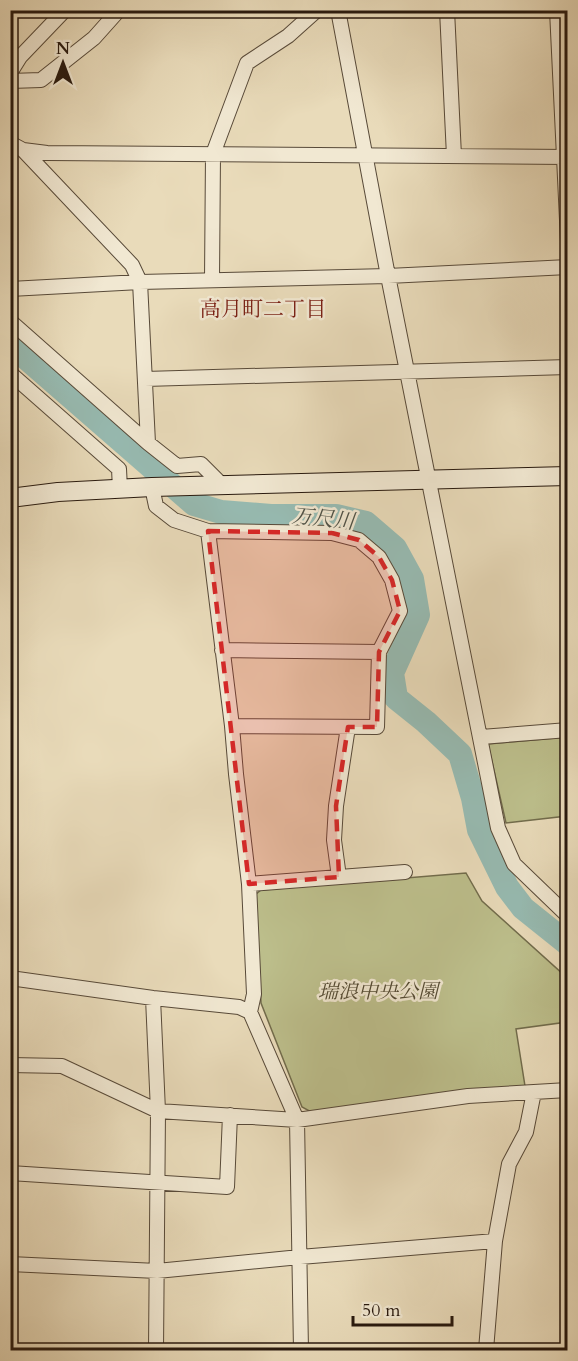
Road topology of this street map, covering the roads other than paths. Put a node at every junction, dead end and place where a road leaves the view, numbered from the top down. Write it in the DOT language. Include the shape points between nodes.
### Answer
graph roads {
  1 [pos="64,10"];
  2 [pos="118,10"];
  3 [pos="317,10"];
  4 [pos="338,10"];
  5 [pos="447,10"];
  6 [pos="557,10"];
  7 [pos="10,73"];
  8 [pos="10,81"];
  9 [pos="10,143"];
  10 [pos="23,150"];
  11 [pos="213,154"];
  12 [pos="365,155"];
  13 [pos="454,156"];
  14 [pos="565,157"];
  15 [pos="567,241"];
  16 [pos="567,267"];
  17 [pos="388,276"];
  18 [pos="212,280"];
  19 [pos="140,282"];
  20 [pos="10,289"];
  21 [pos="10,321"];
  22 [pos="567,367"];
  23 [pos="407,372"];
  24 [pos="10,373"];
  25 [pos="145,379"];
  26 [pos="148,443"];
  27 [pos="567,476"];
  28 [pos="429,479"];
  29 [pos="222,485"];
  30 [pos="152,488"];
  31 [pos="120,489"];
  32 [pos="10,498"];
  33 [pos="208,531"];
  34 [pos="222,650"];
  35 [pos="379,652"];
  36 [pos="232,726"];
  37 [pos="348,727"];
  38 [pos="567,730"];
  39 [pos="481,737"];
  40 [pos="405,872"];
  41 [pos="339,877"];
  42 [pos="249,884"];
  43 [pos="567,916"];
  44 [pos="10,978"];
  45 [pos="153,998"];
  46 [pos="250,1012"];
  47 [pos="10,1065"];
  48 [pos="567,1090"];
  49 [pos="534,1092"];
  50 [pos="158,1111"];
  51 [pos="230,1115"];
  52 [pos="297,1120"];
  53 [pos="10,1173"];
  54 [pos="158,1183"];
  55 [pos="495,1241"];
  56 [pos="300,1257"];
  57 [pos="10,1264"];
  58 [pos="157,1271"];
  59 [pos="156,1350"];
  60 [pos="301,1350"];
  61 [pos="486,1350"];
  1 -- 7 [label="street"];
  2 -- 8 [label="street" via="94,38 41,80"];
  3 -- 11 [label="street" via="288,36 247,63"];
  4 -- 12 [label="street"];
  5 -- 13 [label="street"];
  6 -- 14 [label="street"];
  9 -- 10 [label="street"];
  10 -- 11 [label="street"];
  10 -- 19 [label="street" via="132,265"];
  11 -- 12 [label="street"];
  11 -- 18 [label="street"];
  12 -- 13 [label="street"];
  12 -- 17 [label="street"];
  13 -- 14 [label="street"];
  14 -- 15 [label="street"];
  16 -- 17 [label="street"];
  17 -- 18 [label="street"];
  17 -- 23 [label="street"];
  18 -- 19 [label="street"];
  19 -- 20 [label="street"];
  19 -- 25 [label="street"];
  21 -- 26 [label="street"];
  22 -- 23 [label="street"];
  23 -- 25 [label="street"];
  23 -- 28 [label="street"];
  24 -- 31 [label="street" via="119,469"];
  25 -- 26 [label="street"];
  26 -- 29 [label="street" via="177,466 201,464"];
  27 -- 28 [label="street"];
  28 -- 29 [label="street"];
  28 -- 39 [label="street"];
  29 -- 30 [label="street"];
  30 -- 31 [label="street"];
  30 -- 33 [label="street" via="156,506 174,520"];
  31 -- 32 [label="street"];
  33 -- 34 [label="street"];
  33 -- 35 [label="street" via="332,533 359,540 380,558 392,580 400,611"];
  34 -- 35 [label="street"];
  34 -- 36 [label="street"];
  35 -- 37 [label="street" via="377,727"];
  36 -- 37 [label="street"];
  36 -- 42 [label="street"];
  37 -- 41 [label="street" via="336,806 334,840"];
  38 -- 39 [label="street"];
  39 -- 43 [label="street" via="498,828 514,864"];
  40 -- 41 [label="street"];
  41 -- 42 [label="street"];
  42 -- 46 [label="street" via="254,994"];
  44 -- 45 [label="street"];
  45 -- 46 [label="street" via="239,1007"];
  45 -- 50 [label="street"];
  46 -- 52 [label="street"];
  47 -- 50 [label="street" via="62,1066"];
  48 -- 49 [label="street"];
  49 -- 52 [label="street" via="468,1096"];
  49 -- 55 [label="street" via="526,1132 509,1164"];
  50 -- 51 [label="street"];
  50 -- 54 [label="street"];
  51 -- 52 [label="street"];
  51 -- 54 [label="street" via="227,1187"];
  52 -- 56 [label="street"];
  53 -- 54 [label="street"];
  54 -- 58 [label="street"];
  55 -- 56 [label="street"];
  55 -- 61 [label="street"];
  56 -- 58 [label="street"];
  56 -- 60 [label="street"];
  57 -- 58 [label="street"];
  58 -- 59 [label="street"];
}
